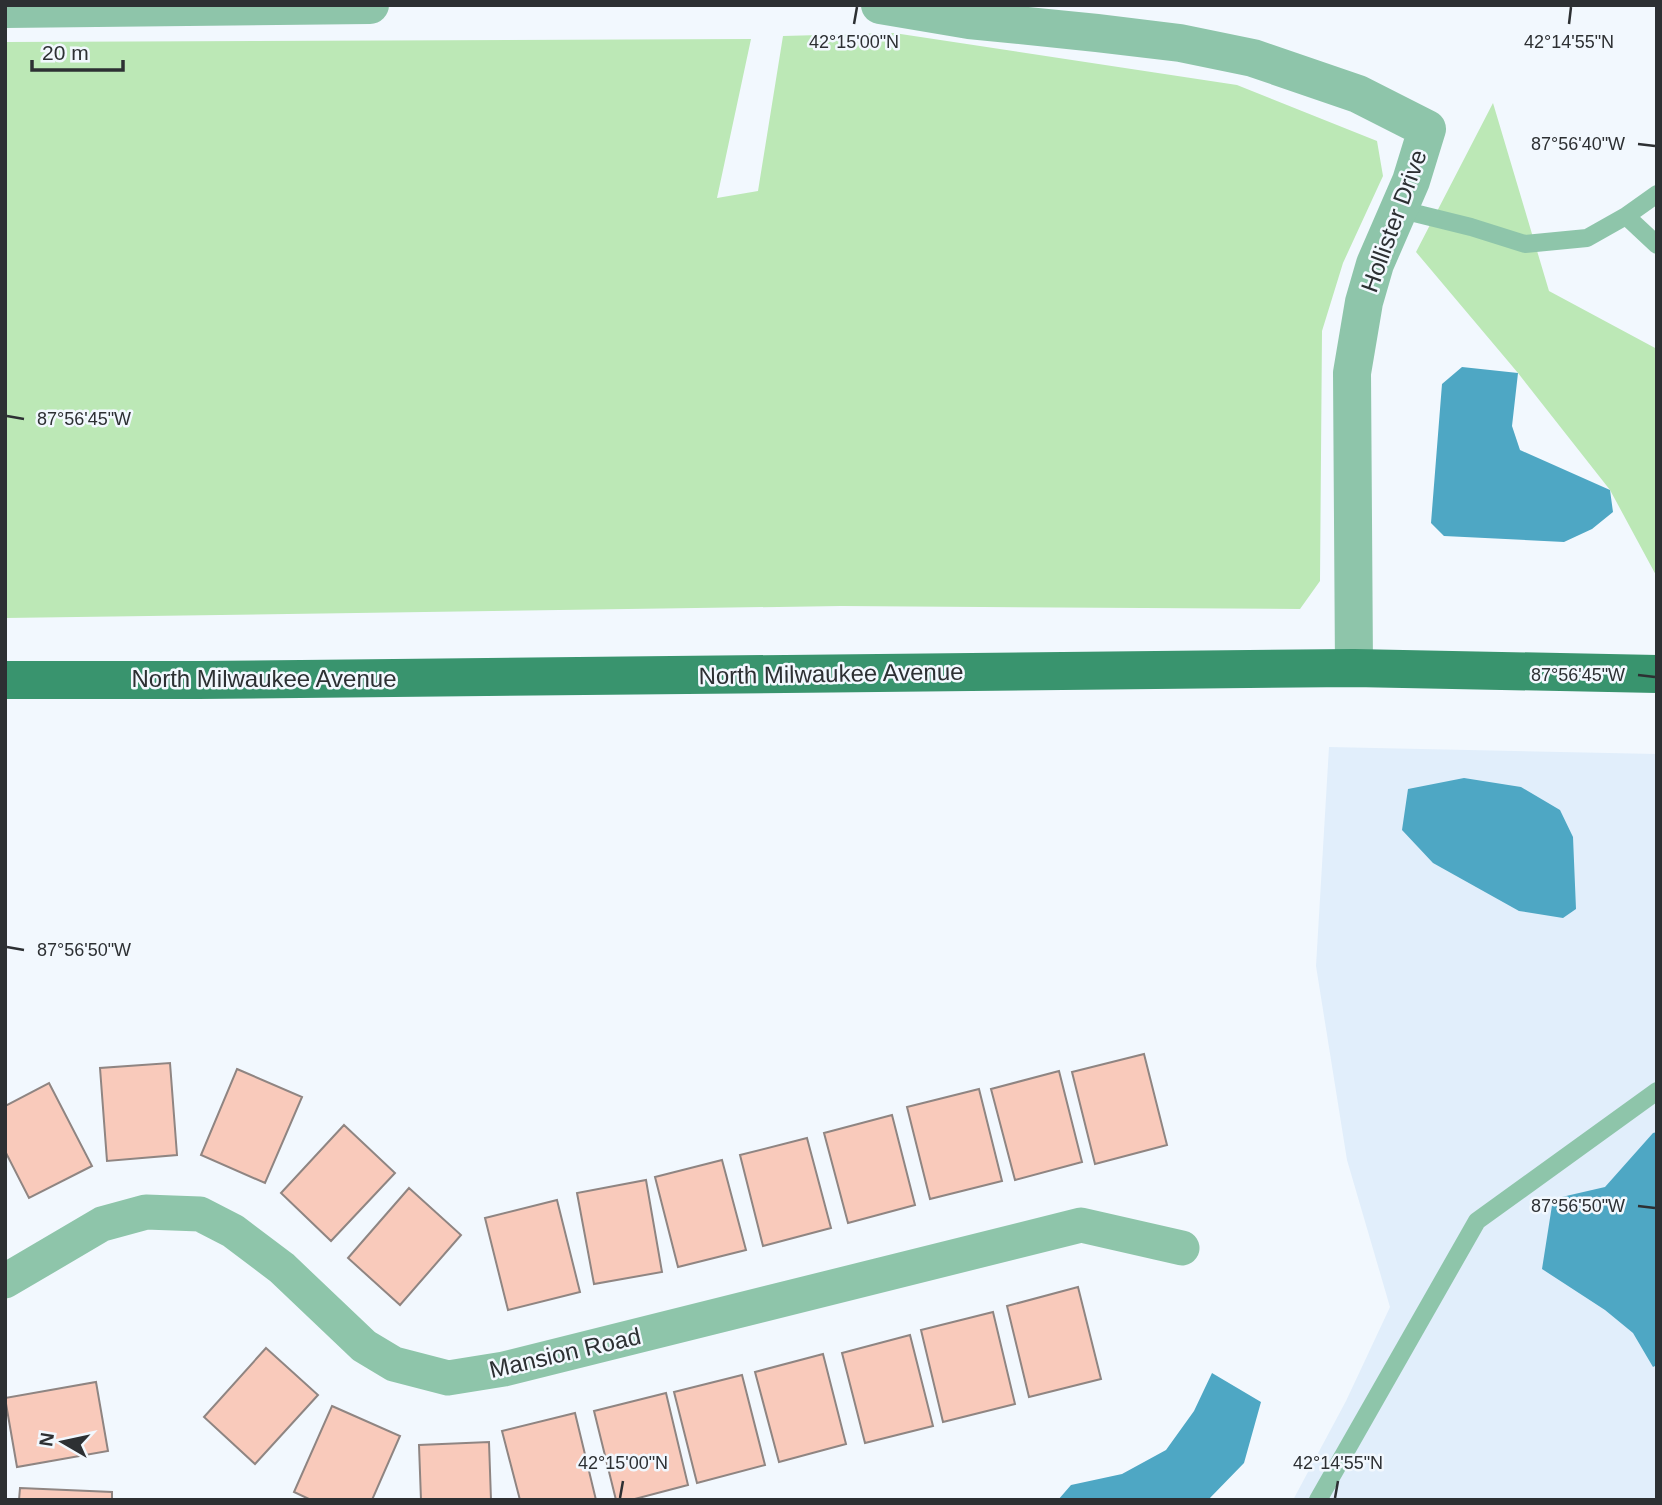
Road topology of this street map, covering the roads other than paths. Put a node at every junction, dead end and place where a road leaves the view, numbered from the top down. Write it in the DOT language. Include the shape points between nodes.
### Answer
graph roads {
  1 [pos="370,5"];
  2 [pos="880,5"];
  3 [pos="5,9"];
  4 [pos="1657,194"];
  5 [pos="1398,209"];
  6 [pos="1626,216"];
  7 [pos="1657,245"];
  8 [pos="1354,668"];
  9 [pos="1657,674"];
  10 [pos="5,680"];
  11 [pos="1657,1091"];
  12 [pos="1182,1248"];
  13 [pos="5,1281"];
  14 [pos="1318,1500"];
  1 -- 3 [label="street"];
  2 -- 5 [label="street, Hollister Drive" via="969,20 1180,43 1252,58 1359,94 1427,129"];
  4 -- 6 [label="lane"];
  5 -- 6 [label="lane" via="1525,244 1587,237"];
  5 -- 8 [label="street, Hollister Drive" via="1364,302 1352,373"];
  6 -- 7 [label="lane"];
  8 -- 9 [label="main road, North Milwaukee Avenue"];
  8 -- 10 [label="main road, North Milwaukee Avenue"];
  11 -- 14 [label="lane" via="1477,1221"];
  12 -- 13 [label="street, Mansion Road" via="1081,1225 504,1369 448,1378 394,1364 364,1346 282,1268 233,1231 200,1214 146,1212 102,1224"];
}
